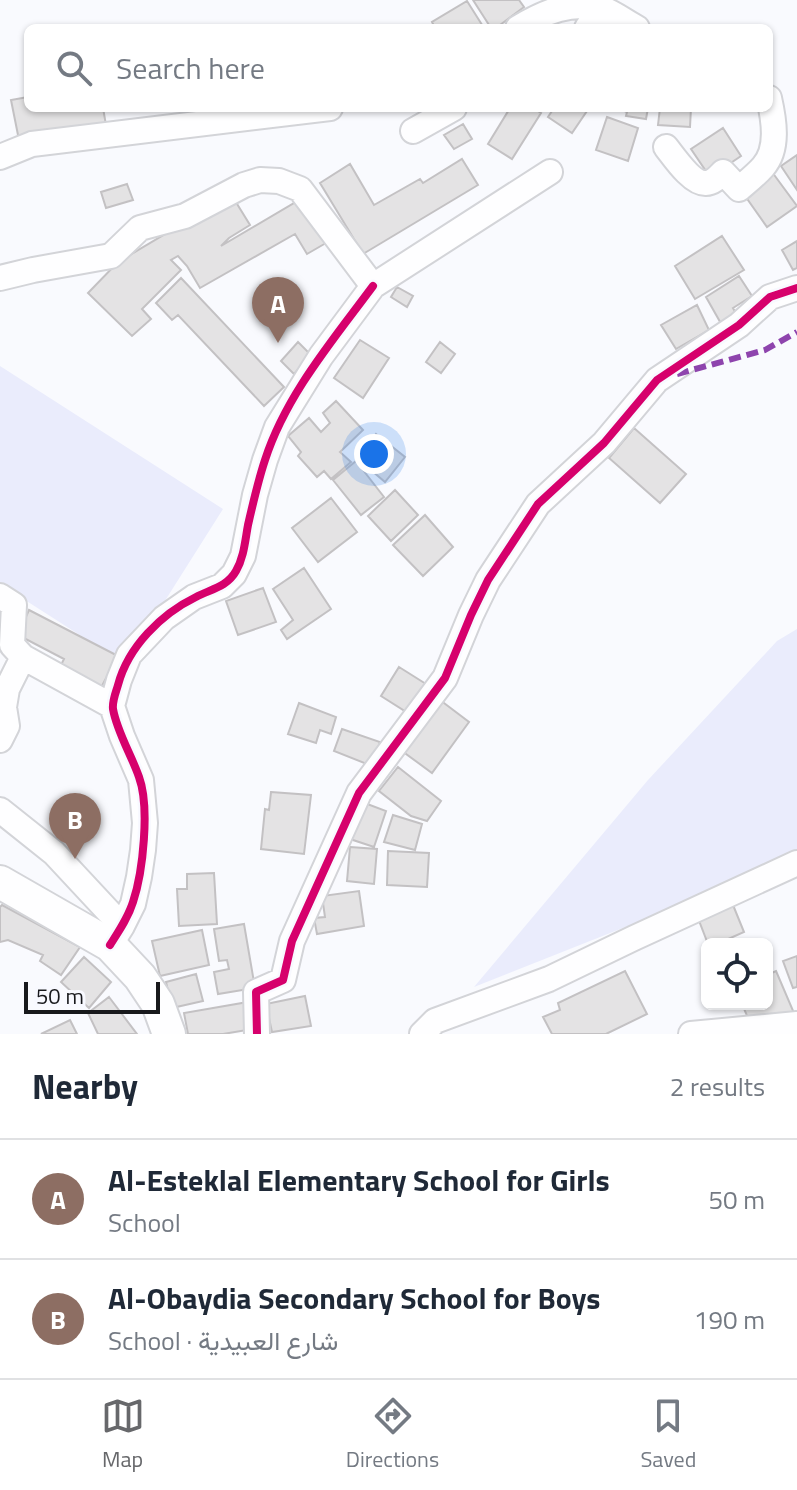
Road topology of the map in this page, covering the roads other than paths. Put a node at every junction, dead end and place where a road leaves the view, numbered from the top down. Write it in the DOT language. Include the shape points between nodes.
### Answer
graph roads {
  1 [pos="545,8"];
  2 [pos="602,8"];
  3 [pos="523,24"];
  4 [pos="590,24"];
  5 [pos="630,24"];
  6 [pos="297,112"];
  7 [pos="447,112"];
  8 [pos="771,112"];
  9 [pos="413,131"];
  10 [pos="666,147"];
  11 [pos="0,157"];
  12 [pos="550,172"];
  13 [pos="0,278"];
  14 [pos="373,286"];
  15 [pos="797,288"];
  16 [pos="0,596"];
  17 [pos="23,657"];
  18 [pos="112,706"];
  19 [pos="0,740"];
  20 [pos="0,810"];
  21 [pos="797,863"];
  22 [pos="0,882"];
  23 [pos="116,936"];
  24 [pos="797,1024"];
  25 [pos="740,1031"];
  26 [pos="169,1034"];
  27 [pos="257,1034"];
  28 [pos="422,1034"];
  29 [pos="691,1034"];
  1 -- 2 [label="street" via="579,3"];
  1 -- 3 [label="street"];
  2 -- 4 [label="street"];
  2 -- 5 [label="street"];
  6 -- 11 [label="street" via="32,144"];
  7 -- 9 [label="street"];
  8 -- 10 [label="street" via="773,146 766,164 739,189 723,172 713,181 697,182"];
  12 -- 14 [label="street"];
  13 -- 14 [label="street" via="111,256 140,228 185,216 260,180 300,189"];
  14 -- 18 [label="street" via="277,427 234,574 164,618 145,637 129,655"];
  15 -- 27 [label="street" via="770,297 739,325 657,380 604,443 538,504 488,580 445,678 359,793 292,941 283,980 256,992"];
  16 -- 17 [label="street" via="14,605 12,645"];
  17 -- 18 [label="street"];
  17 -- 19 [label="street" via="7,689 7,726"];
  18 -- 23 [label="street" via="141,780 145,823 133,904"];
  20 -- 23 [label="street" via="54,853"];
  21 -- 28 [label="street" via="549,979 435,1021"];
  22 -- 23 [label="main road"];
  23 -- 26 [label="main road" via="158,1004"];
  24 -- 25 [label="street"];
  25 -- 29 [label="street"];
}
